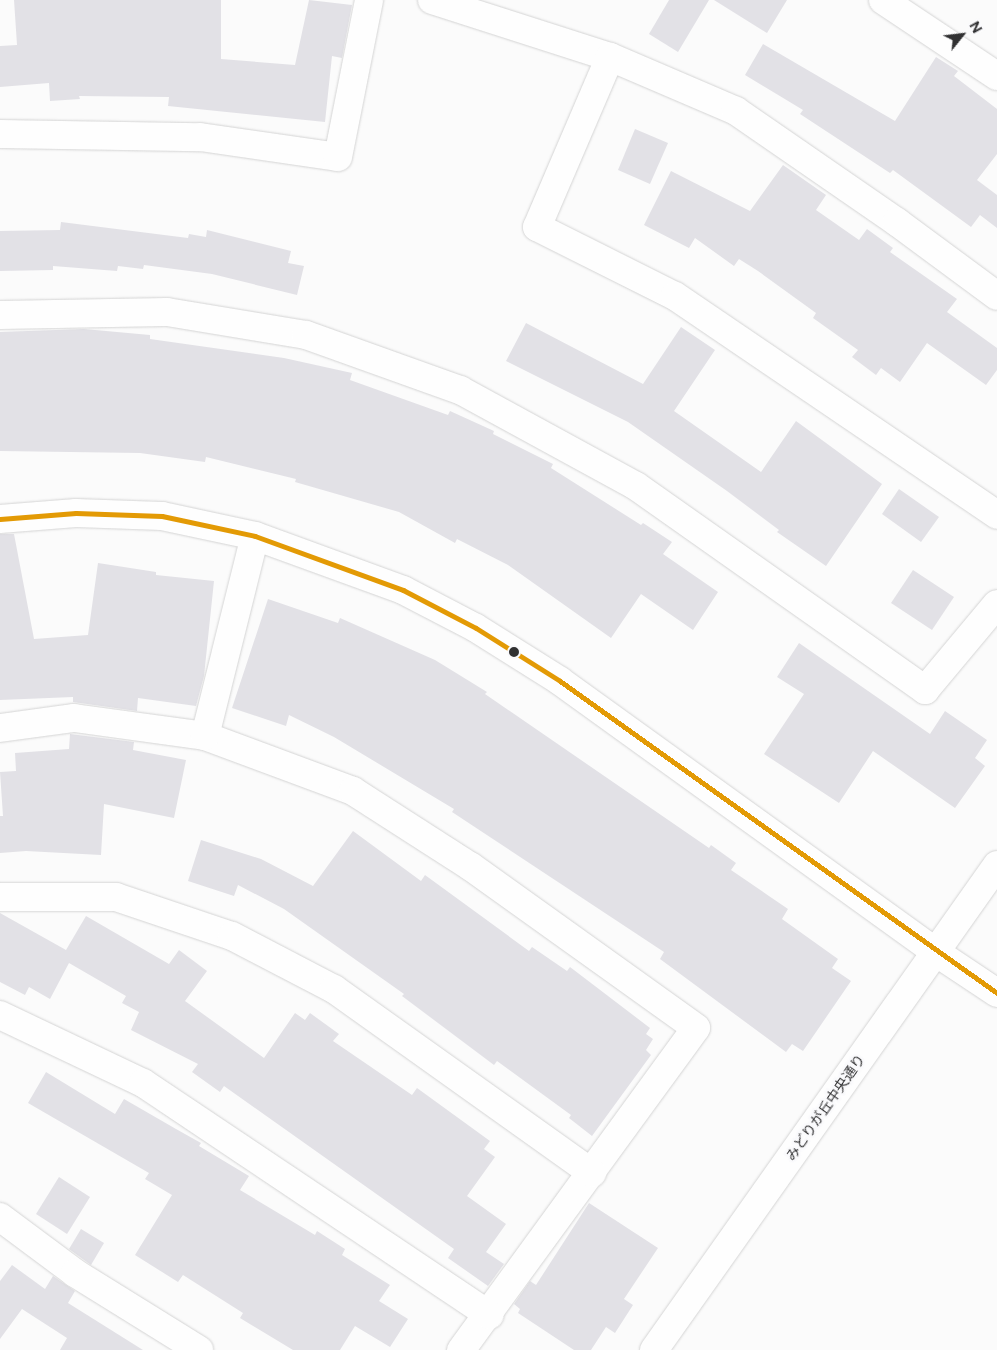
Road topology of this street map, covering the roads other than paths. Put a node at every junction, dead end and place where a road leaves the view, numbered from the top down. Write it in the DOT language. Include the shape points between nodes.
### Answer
graph roads {
  1 [pos="369,0"];
  2 [pos="432,0"];
  3 [pos="883,0"];
  4 [pos="610,57"];
  5 [pos="997,76"];
  6 [pos="0,134"];
  7 [pos="997,296"];
  8 [pos="0,314"];
  9 [pos="997,514"];
  10 [pos="0,519"];
  11 [pos="255,536"];
  12 [pos="997,604"];
  13 [pos="0,728"];
  14 [pos="205,736"];
  15 [pos="997,865"];
  16 [pos="0,897"];
  17 [pos="937,953"];
  18 [pos="997,993"];
  19 [pos="0,1015"];
  20 [pos="592,1173"];
  21 [pos="0,1217"];
  22 [pos="490,1315"];
  23 [pos="199,1350"];
  24 [pos="461,1350"];
  25 [pos="654,1350"];
  1 -- 6 [label="street" via="338,157 200,137"];
  2 -- 4 [label="street"];
  3 -- 5 [label="street"];
  4 -- 7 [label="street" via="736,111 897,222"];
  4 -- 9 [label="street" via="537,226 675,296"];
  8 -- 12 [label="street" via="167,312 306,335 460,390 636,486 925,690"];
  10 -- 11 [label="street" via="76,513 162,516"];
  11 -- 14 [label="street"];
  11 -- 17 [label="street" via="403,590 476,628 560,681"];
  13 -- 14 [label="street" via="74,718"];
  14 -- 20 [label="street" via="353,791 470,866 696,1028"];
  15 -- 17 [label="street, みどりが丘中央通り"];
  16 -- 20 [label="street" via="116,897 232,936 334,989"];
  17 -- 18 [label="street"];
  17 -- 25 [label="street, みどりが丘中央通り"];
  19 -- 22 [label="street" via="143,1083"];
  20 -- 22 [label="street"];
  21 -- 23 [label="street" via="75,1273"];
  22 -- 24 [label="street"];
}
